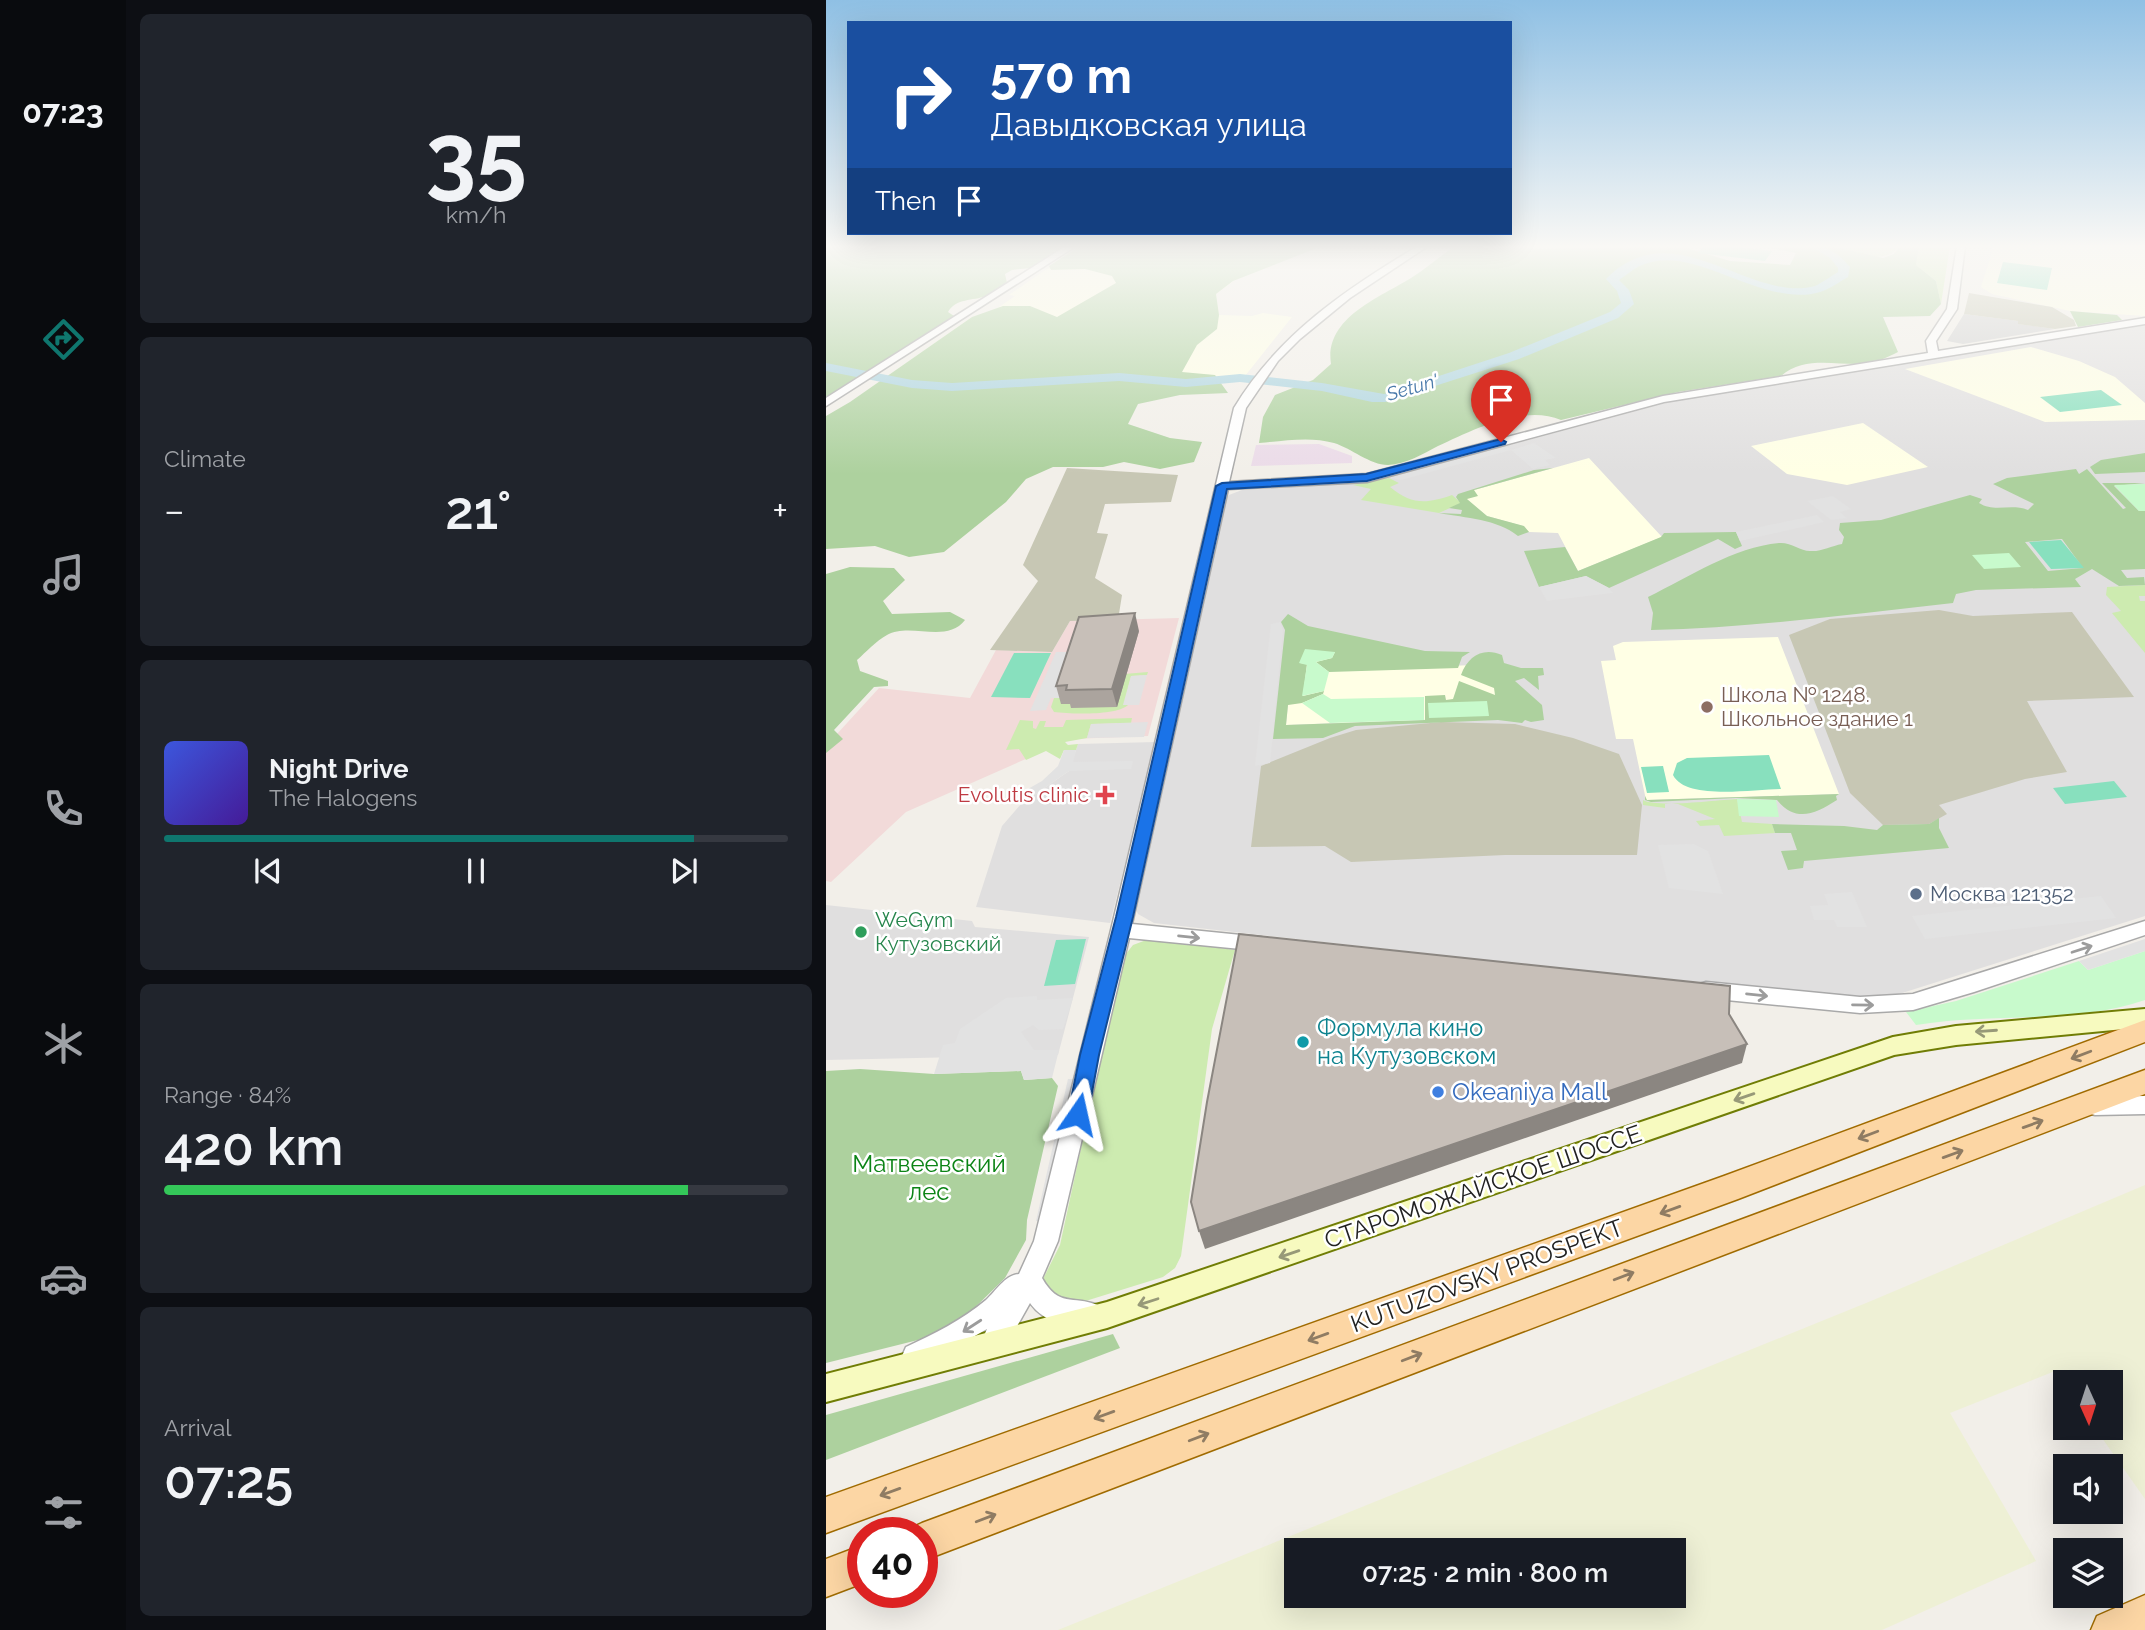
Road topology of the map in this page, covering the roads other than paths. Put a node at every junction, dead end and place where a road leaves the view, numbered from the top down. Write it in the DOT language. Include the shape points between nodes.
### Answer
graph roads {
  1 [pos="953,322"];
  2 [pos="1317,322"];
  3 [pos="1944,322"];
  4 [pos="2138,322"];
  5 [pos="1933,354"];
  6 [pos="826,404"];
  7 [pos="1222,486"];
  8 [pos="2145,928"];
  9 [pos="1121,930"];
  10 [pos="1284,946"];
  11 [pos="1689,988"];
  12 [pos="2145,1018"];
  13 [pos="2145,1031"];
  14 [pos="2145,1082"];
  15 [pos="2145,1105"];
  16 [pos="2077,1108"];
  17 [pos="1034,1270"];
  18 [pos="1107,1315"];
  19 [pos="993,1344"];
  20 [pos="877,1374"];
  21 [pos="826,1388"];
  22 [pos="826,1516"];
  23 [pos="938,1536"];
  24 [pos="847,1570"];
  25 [pos="826,1578"];
  26 [pos="2145,1614"];
  27 [pos="2111,1630"];
  1 -- 6 [label="street"];
  2 -- 7 [label="street" via="1250,390 1237,417"];
  3 -- 5 [label="street" via="1931,341"];
  4 -- 5 [label="street"];
  5 -- 7 [label="street" via="1663,399 1367,478"];
  7 -- 9 [label="street"];
  11 -- 8 [label="street, one-way" via="1860,1005 1913,1002"];
  9 -- 10 [label="street, one-way"];
  9 -- 17 [label="street" via="1078,1114"];
  12 -- 18 [label="main road, СТАРОМОЖАЙСКОЕ ШОССЕ, one-way" via="2078,1027 1972,1032 1893,1046"];
  13 -- 22 [label="main road, KUTUZOVSKY PROSPEKT, one-way" via="1702,1198"];
  14 -- 16 [label="main road"];
  15 -- 16 [label="street"];
  23 -- 16 [label="main road, one-way"];
  17 -- 18 [label="street" via="1041,1301 1055,1311"];
  17 -- 19 [label="street"];
  17 -- 20 [label="street, one-way" via="967,1330"];
  18 -- 19 [label="main road, СТАРОМОЖАЙСКОЕ ШОССЕ"];
  19 -- 20 [label="main road, СТАРОМОЖАЙСКОЕ ШОССЕ"];
  20 -- 21 [label="main road, СТАРОМОЖАЙСКОЕ ШОССЕ"];
  24 -- 25 [label="main road"];
  26 -- 27 [label="main road"];
}
